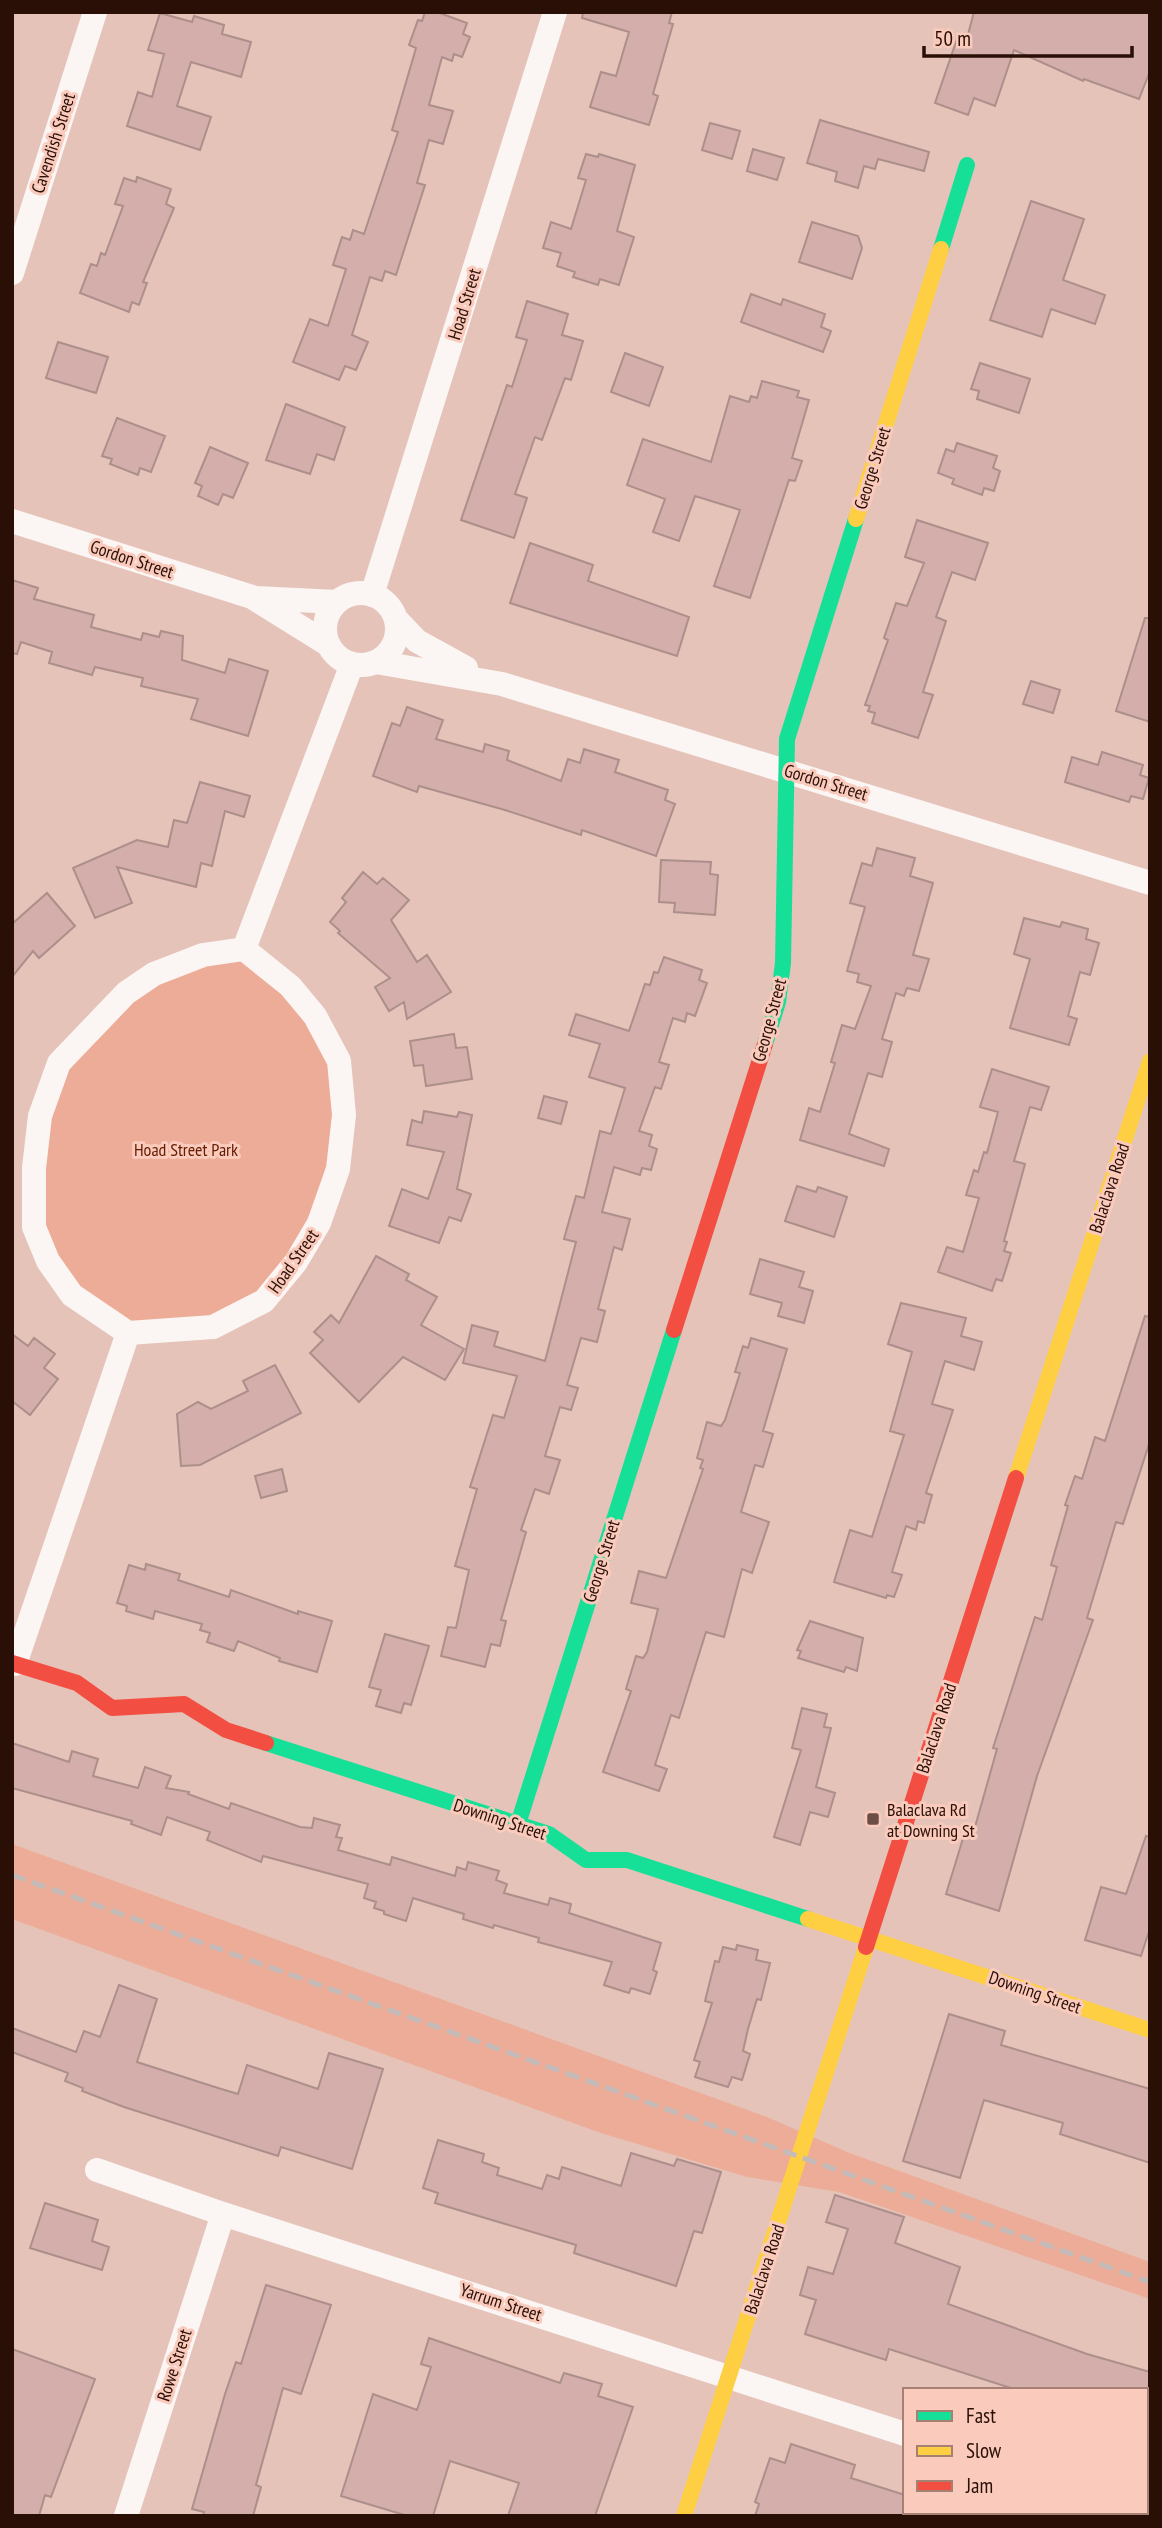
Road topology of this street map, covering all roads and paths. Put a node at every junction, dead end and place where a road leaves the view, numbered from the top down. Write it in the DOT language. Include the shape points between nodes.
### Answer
graph roads {
  1 [pos="95,12"];
  2 [pos="555,12"];
  3 [pos="967,165"];
  4 [pos="12,274"];
  5 [pos="12,521"];
  6 [pos="372,595"];
  7 [pos="252,597"];
  8 [pos="337,602"];
  9 [pos="396,619"];
  10 [pos="328,645"];
  11 [pos="364,663"];
  12 [pos="502,684"];
  13 [pos="787,770"];
  14 [pos="1150,883"];
  15 [pos="244,949"];
  16 [pos="1150,1061"];
  17 [pos="128,1333"];
  18 [pos="14,1664"];
  19 [pos="518,1824"];
  20 [pos="870,1937"];
  21 [pos="1150,2030"];
  22 [pos="97,2170"];
  23 [pos="223,2214"];
  24 [pos="729,2375"];
  25 [pos="903,2433"];
  26 [pos="126,2516"];
  27 [pos="684,2516"];
  1 -- 4 [label="street, Cavendish Street"];
  2 -- 6 [label="street, Hoad Street"];
  3 -- 13 [label="street, George Street" via="787,738"];
  5 -- 7 [label="street, Gordon Street"];
  6 -- 8 [label="street" via="358,593"];
  6 -- 9 [label="street" via="389,607"];
  7 -- 8 [label="street, Gordon Street"];
  7 -- 10 [label="street, Gordon Street"];
  8 -- 10 [label="street" via="326,622"];
  9 -- 11 [label="street" via="396,639 384,656"];
  9 -- 12 [label="street, Gordon Street" via="417,641 442,657"];
  10 -- 11 [label="street" via="338,657"];
  11 -- 12 [label="street, Gordon Street"];
  11 -- 15 [label="street"];
  12 -- 13 [label="street, Gordon Street"];
  13 -- 14 [label="street, Gordon Street"];
  13 -- 19 [label="street, George Street" via="784,950 778,1002"];
  15 -- 17 [label="street" via="203,955 154,974 126,993 59,1063 40,1116 34,1227 48,1261 72,1294"];
  15 -- 17 [label="street, Hoad Street" via="290,986 315,1016 339,1061 344,1115 338,1169 319,1223 296,1262 264,1301 213,1327"];
  16 -- 20 [label="street, Balaclava Road"];
  17 -- 18 [label="street"];
  18 -- 19 [label="street, Downing Street" via="77,1683 113,1708 184,1704 226,1730"];
  19 -- 20 [label="street, Downing Street" via="549,1834 586,1860 627,1860"];
  20 -- 21 [label="street, Downing Street"];
  20 -- 24 [label="street, Balaclava Road"];
  22 -- 23 [label="street, Yarrum Street"];
  23 -- 24 [label="street, Yarrum Street"];
  23 -- 26 [label="street, Rowe Street"];
  24 -- 25 [label="street, Yarrum Street"];
  24 -- 27 [label="street, Balaclava Road"];
}
